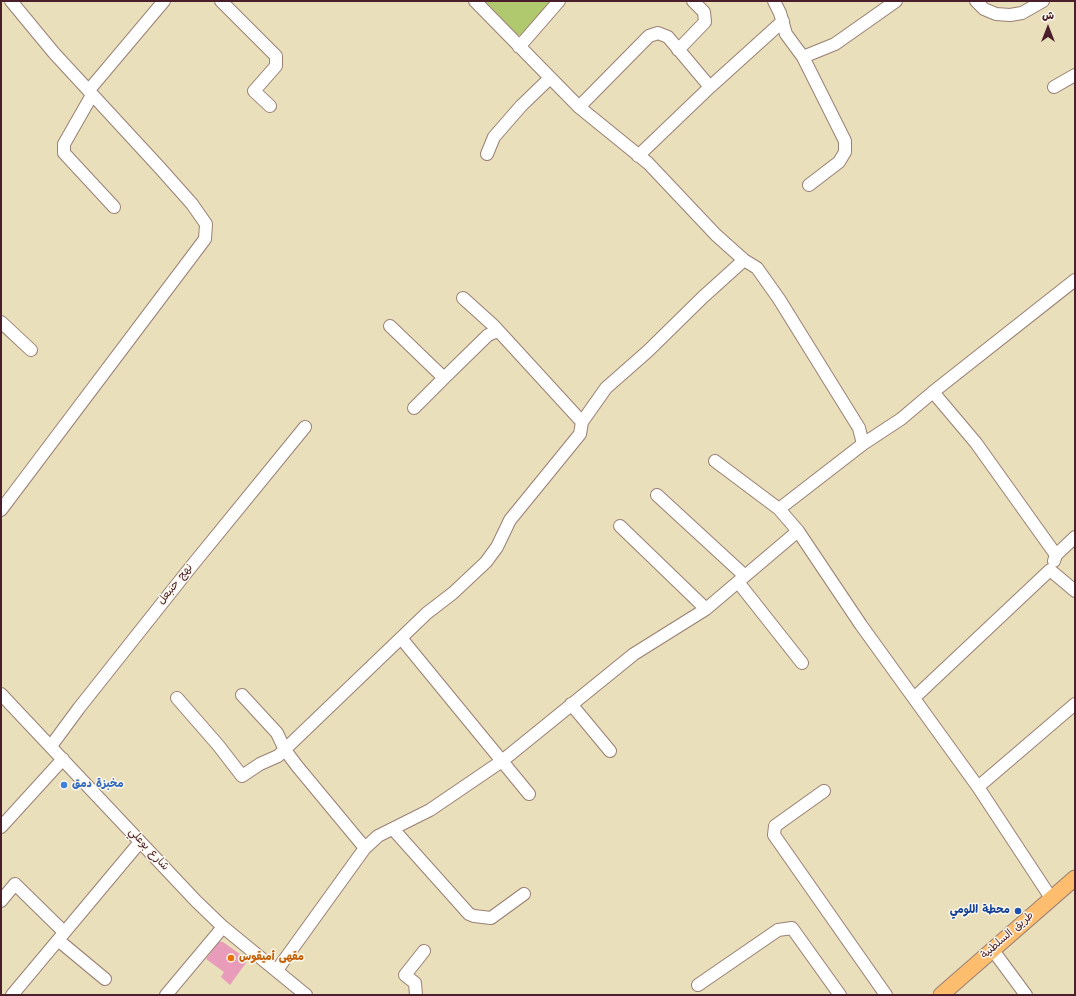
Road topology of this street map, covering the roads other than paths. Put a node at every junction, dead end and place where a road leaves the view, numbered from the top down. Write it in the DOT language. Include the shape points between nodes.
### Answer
graph roads {
  1 [pos="164,1"];
  2 [pos="221,1"];
  3 [pos="475,1"];
  4 [pos="559,1"];
  5 [pos="693,1"];
  6 [pos="774,1"];
  7 [pos="896,1"];
  8 [pos="976,1"];
  9 [pos="1043,1"];
  10 [pos="19,4"];
  11 [pos="783,21"];
  12 [pos="786,34"];
  13 [pos="766,36"];
  14 [pos="519,47"];
  15 [pos="678,50"];
  16 [pos="803,57"];
  17 [pos="1075,75"];
  18 [pos="550,78"];
  19 [pos="710,87"];
  20 [pos="1054,87"];
  21 [pos="91,93"];
  22 [pos="270,106"];
  23 [pos="579,106"];
  24 [pos="487,154"];
  25 [pos="638,156"];
  26 [pos="809,185"];
  27 [pos="114,207"];
  28 [pos="744,260"];
  29 [pos="1074,284"];
  30 [pos="463,298"];
  31 [pos="1,322"];
  32 [pos="390,326"];
  33 [pos="498,332"];
  34 [pos="31,350"];
  35 [pos="444,378"];
  36 [pos="933,392"];
  37 [pos="414,408"];
  38 [pos="582,422"];
  39 [pos="305,427"];
  40 [pos="863,444"];
  41 [pos="715,461"];
  42 [pos="657,494"];
  43 [pos="779,509"];
  44 [pos="1,510"];
  45 [pos="620,526"];
  46 [pos="798,531"];
  47 [pos="1075,537"];
  48 [pos="1056,555"];
  49 [pos="1050,570"];
  50 [pos="741,579"];
  51 [pos="1075,590"];
  52 [pos="706,609"];
  53 [pos="401,638"];
  54 [pos="802,663"];
  55 [pos="1,694"];
  56 [pos="242,695"];
  57 [pos="177,698"];
  58 [pos="914,698"];
  59 [pos="571,704"];
  60 [pos="1075,704"];
  61 [pos="51,746"];
  62 [pos="285,750"];
  63 [pos="610,751"];
  64 [pos="63,759"];
  65 [pos="502,761"];
  66 [pos="978,787"];
  67 [pos="824,792"];
  68 [pos="529,794"];
  69 [pos="1,827"];
  70 [pos="393,829"];
  71 [pos="140,842"];
  72 [pos="365,848"];
  73 [pos="1075,878"];
  74 [pos="524,894"];
  75 [pos="1051,898"];
  76 [pos="1,901"];
  77 [pos="223,927"];
  78 [pos="61,936"];
  79 [pos="992,949"];
  80 [pos="424,951"];
  81 [pos="277,970"];
  82 [pos="105,979"];
  83 [pos="698,985"];
  84 [pos="12,995"];
  85 [pos="166,995"];
  86 [pos="306,995"];
  87 [pos="416,995"];
  88 [pos="840,995"];
  89 [pos="886,995"];
  90 [pos="941,995"];
  91 [pos="1026,995"];
  1 -- 21 [label="street"];
  2 -- 22 [label="street" via="276,56 276,66 254,91"];
  3 -- 14 [label="street"];
  4 -- 14 [label="street"];
  5 -- 15 [label="street" via="704,12 705,22"];
  6 -- 11 [label="street"];
  7 -- 16 [label="street" via="835,44"];
  8 -- 9 [label="street" via="984,9 996,14 1010,15 1022,13"];
  10 -- 21 [label="street" via="30,25"];
  11 -- 12 [label="street"];
  11 -- 13 [label="street"];
  12 -- 13 [label="street"];
  12 -- 16 [label="street"];
  13 -- 19 [label="street"];
  14 -- 18 [label="street"];
  15 -- 19 [label="street"];
  15 -- 23 [label="street" via="668,37 653,34"];
  16 -- 26 [label="street" via="845,141 845,152 840,162"];
  17 -- 20 [label="street"];
  18 -- 23 [label="street"];
  18 -- 24 [label="street" via="521,106 494,138"];
  19 -- 25 [label="street"];
  21 -- 27 [label="street" via="64,144 64,153"];
  21 -- 44 [label="street" via="192,204 206,224 205,238"];
  23 -- 25 [label="street"];
  25 -- 28 [label="street" via="648,163 716,235"];
  28 -- 38 [label="street" via="606,388"];
  28 -- 40 [label="street" via="757,268 779,299 859,428"];
  29 -- 36 [label="street"];
  30 -- 33 [label="street"];
  31 -- 34 [label="street"];
  32 -- 35 [label="street"];
  33 -- 35 [label="street" via="488,335"];
  33 -- 38 [label="street"];
  35 -- 37 [label="street"];
  36 -- 40 [label="street" via="902,419"];
  36 -- 48 [label="street" via="976,443"];
  38 -- 53 [label="street" via="580,434 510,520 497,547 486,562"];
  39 -- 61 [label="street, نهج حنبعل" via="185,574"];
  40 -- 43 [label="street"];
  41 -- 43 [label="street"];
  42 -- 50 [label="street"];
  43 -- 46 [label="street"];
  45 -- 52 [label="street"];
  46 -- 50 [label="street"];
  46 -- 58 [label="street"];
  47 -- 48 [label="street"];
  48 -- 49 [label="street"];
  49 -- 51 [label="street"];
  49 -- 58 [label="street"];
  50 -- 52 [label="street"];
  50 -- 54 [label="street"];
  52 -- 59 [label="street" via="634,654"];
  53 -- 62 [label="street"];
  53 -- 65 [label="street"];
  55 -- 61 [label="street, شارع بوعلي"];
  56 -- 62 [label="street" via="277,733"];
  57 -- 62 [label="street" via="242,776"];
  58 -- 66 [label="street"];
  59 -- 63 [label="street"];
  59 -- 65 [label="street"];
  60 -- 66 [label="street"];
  61 -- 64 [label="street, شارع بوعلي"];
  62 -- 72 [label="street"];
  64 -- 69 [label="street"];
  64 -- 71 [label="street, شارع بوعلي"];
  65 -- 68 [label="street"];
  65 -- 70 [label="street" via="430,810"];
  66 -- 75 [label="street"];
  67 -- 89 [label="street" via="775,826 774,835"];
  70 -- 72 [label="street" via="378,836"];
  70 -- 74 [label="street" via="469,914 491,918"];
  71 -- 77 [label="street, شارع بوعلي"];
  71 -- 78 [label="street"];
  72 -- 81 [label="street"];
  73 -- 75 [label="main road, طريق السلطنية"];
  75 -- 79 [label="main road, طريق السلطنية"];
  76 -- 78 [label="street" via="15,884"];
  77 -- 81 [label="street, شارع بوعلي"];
  77 -- 85 [label="street"];
  78 -- 82 [label="street"];
  78 -- 84 [label="street"];
  79 -- 90 [label="main road, طريق السلطنية"];
  79 -- 91 [label="street"];
  80 -- 87 [label="street" via="405,975 415,983"];
  81 -- 86 [label="street, شارع بوعلي"];
  83 -- 88 [label="street" via="778,930 792,928"];
}
